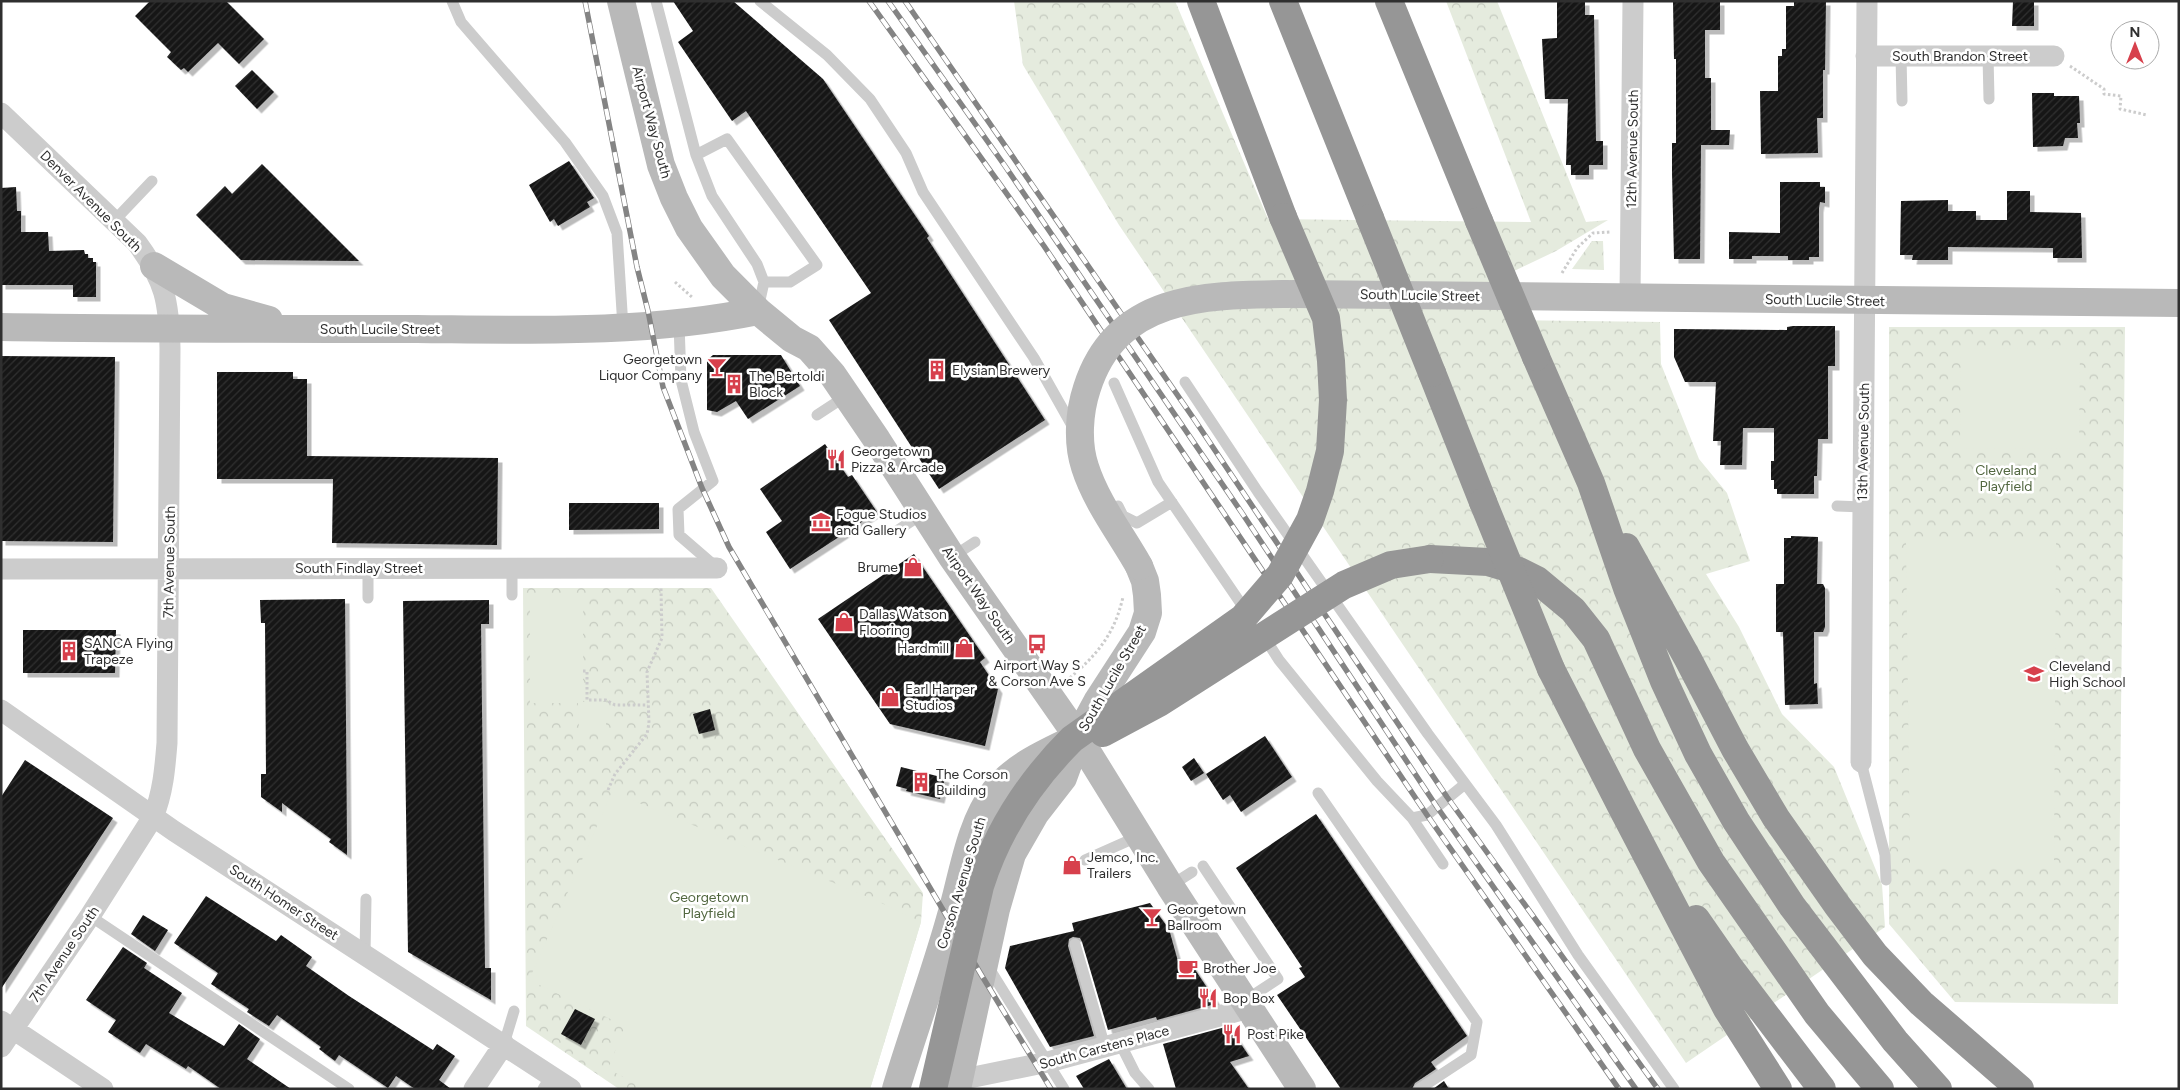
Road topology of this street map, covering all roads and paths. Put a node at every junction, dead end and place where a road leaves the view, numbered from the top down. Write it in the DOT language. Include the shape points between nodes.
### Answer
graph roads {
  1 [pos="452,1"];
  2 [pos="620,1"];
  3 [pos="656,1"];
  4 [pos="760,1"];
  5 [pos="1201,1"];
  6 [pos="1283,1"];
  7 [pos="1389,1"];
  8 [pos="1633,1"];
  9 [pos="1867,1"];
  10 [pos="1866,56"];
  11 [pos="1901,56"];
  12 [pos="1988,56"];
  13 [pos="2054,56"];
  14 [pos="2084,74"];
  15 [pos="1989,99"];
  16 [pos="1902,101"];
  17 [pos="1,113"];
  18 [pos="2147,115"];
  19 [pos="696,155"];
  20 [pos="152,180"];
  21 [pos="114,221"];
  22 [pos="1614,232"];
  23 [pos="154,266"];
  24 [pos="1560,276"];
  25 [pos="675,282"];
  26 [pos="764,282"];
  27 [pos="1630,297"];
  28 [pos="696,301"];
  29 [pos="1865,301"];
  30 [pos="2179,302"];
  31 [pos="758,311"];
  32 [pos="679,324"];
  33 [pos="1,327"];
  34 [pos="622,327"];
  35 [pos="170,329"];
  36 [pos="319,329"];
  37 [pos="1185,382"];
  38 [pos="1114,383"];
  39 [pos="846,396"];
  40 [pos="817,415"];
  41 [pos="1100,474"];
  42 [pos="1591,484"];
  43 [pos="1114,499"];
  44 [pos="1172,502"];
  45 [pos="1837,506"];
  46 [pos="1863,506"];
  47 [pos="924,513"];
  48 [pos="898,530"];
  49 [pos="975,542"];
  50 [pos="952,557"];
  51 [pos="368,568"];
  52 [pos="512,568"];
  53 [pos="660,568"];
  54 [pos="717,568"];
  55 [pos="1,569"];
  56 [pos="169,569"];
  57 [pos="1123,592"];
  58 [pos="512,595"];
  59 [pos="368,598"];
  60 [pos="583,671"];
  61 [pos="1064,682"];
  62 [pos="648,705"];
  63 [pos="1,710"];
  64 [pos="1078,737"];
  65 [pos="1861,762"];
  66 [pos="1048,763"];
  67 [pos="1465,784"];
  68 [pos="608,790"];
  69 [pos="1318,792"];
  70 [pos="1622,810"];
  71 [pos="153,816"];
  72 [pos="1412,818"];
  73 [pos="1139,836"];
  74 [pos="1084,860"];
  75 [pos="1443,864"];
  76 [pos="1202,866"];
  77 [pos="1886,880"];
  78 [pos="366,899"];
  79 [pos="90,916"];
  80 [pos="1076,944"];
  81 [pos="365,954"];
  82 [pos="985,962"];
  83 [pos="1246,1004"];
  84 [pos="514,1011"];
  85 [pos="921,1011"];
  86 [pos="973,1022"];
  87 [pos="7,1025"];
  88 [pos="504,1044"];
  89 [pos="1112,1045"];
  90 [pos="1,1047"];
  91 [pos="1048,1062"];
  92 [pos="547,1082"];
  93 [pos="958,1085"];
  94 [pos="103,1089"];
  95 [pos="349,1089"];
  96 [pos="474,1089"];
  97 [pos="571,1089"];
  98 [pos="896,1089"];
  99 [pos="934,1089"];
  100 [pos="1064,1089"];
  101 [pos="1149,1089"];
  102 [pos="1302,1089"];
  103 [pos="1419,1089"];
  104 [pos="1674,1089"];
  105 [pos="1778,1089"];
  106 [pos="1822,1089"];
  107 [pos="1880,1089"];
  108 [pos="1938,1089"];
  109 [pos="2020,1089"];
  1 -- 34 [label="lane" via="461,22 565,142 603,196 617,233"];
  2 -- 31 [label="street, Airport Way South" via="661,165 674,198 705,253"];
  3 -- 19 [label="lane"];
  4 -- 41 [label="lane" via="827,55 870,99 906,153 923,192 1034,358"];
  5 -- 66 [label="highway, bridge" via="1283,217 1326,318 1333,400 1330,451 1310,520 1280,575 1243,618 1072,739"];
  6 -- 70 [label="highway, bridge" via="1551,668"];
  7 -- 42 [label="highway, bridge"];
  8 -- 27 [label="street, 12th Avenue South"];
  9 -- 10 [label="street, 13th Avenue South"];
  10 -- 11 [label="street, South Brandon Street"];
  10 -- 29 [label="street, 13th Avenue South"];
  11 -- 12 [label="street, South Brandon Street"];
  11 -- 16 [label="lane"];
  12 -- 13 [label="street, South Brandon Street"];
  12 -- 15 [label="lane"];
  14 -- 18 [label="path" via="2104,89 2104,94 2121,96 2120,109"];
  17 -- 21 [label="street, Denver Avenue South"];
  19 -- 26 [label="lane" via="712,196 757,264"];
  19 -- 26 [label="lane" via="727,139 818,265 790,282"];
  20 -- 21 [label="lane"];
  21 -- 23 [label="street, Denver Avenue South" via="137,243"];
  22 -- 24 [label="path" via="1593,233 1577,248"];
  23 -- 35 [label="street, Denver Avenue South" via="168,304"];
  23 -- 36 [label="street" via="223,306 253,316"];
  25 -- 28 [label="path"];
  26 -- 31 [label="lane"];
  27 -- 29 [label="street, South Lucile Street"];
  27 -- 64 [label="street, South Lucile Street, bridge" via="1221,295 1184,300 1152,312 1117,337 1100,358 1083,399 1080,444 1092,487 1145,580 1148,613 1142,632"];
  29 -- 30 [label="street, South Lucile Street"];
  29 -- 46 [label="street, 13th Avenue South"];
  31 -- 32 [label="street, South Lucile Street"];
  31 -- 39 [label="street, Airport Way South" via="792,339 809,348"];
  32 -- 34 [label="street, South Lucile Street"];
  32 -- 54 [label="lane" via="681,380 694,432 713,481 678,509 679,535"];
  33 -- 35 [label="street, South Lucile Street"];
  34 -- 36 [label="street, South Lucile Street" via="574,330"];
  35 -- 36 [label="street, South Lucile Street"];
  35 -- 56 [label="street, 7th Avenue South"];
  37 -- 67 [label="lane" via="1264,500"];
  38 -- 44 [label="lane" via="1158,482"];
  39 -- 40 [label="lane"];
  39 -- 47 [label="street, Airport Way South"];
  42 -- 108 [label="highway" via="1664,681 1698,754 1736,821 1792,906 1895,1041"];
  42 -- 109 [label="highway" via="1735,749 1776,818 1832,897 1875,954 1920,1003"];
  43 -- 44 [label="lane" via="1123,516 1137,523"];
  44 -- 72 [label="lane" via="1280,660 1377,782"];
  45 -- 46 [label="lane"];
  46 -- 65 [label="street, 13th Avenue South"];
  47 -- 48 [label="lane"];
  47 -- 50 [label="street, Airport Way South"];
  49 -- 50 [label="lane"];
  50 -- 64 [label="street, Airport Way South"];
  51 -- 52 [label="street, South Findlay Street"];
  51 -- 56 [label="street, South Findlay Street"];
  51 -- 59 [label="lane"];
  52 -- 53 [label="street, South Findlay Street"];
  52 -- 58 [label="lane"];
  53 -- 54 [label="street, South Findlay Street"];
  53 -- 62 [label="path" via="662,638 647,672"];
  55 -- 56 [label="street, South Findlay Street"];
  56 -- 71 [label="street, 7th Avenue South" via="167,744 165,772"];
  57 -- 61 [label="path" via="1112,628 1090,661"];
  60 -- 62 [label="path" via="587,671 587,700 606,700 616,705"];
  62 -- 68 [label="path" via="647,734 615,774"];
  63 -- 71 [label="street, South Homer Street"];
  64 -- 73 [label="street, Airport Way South"];
  64 -- 82 [label="street" via="1063,778 1035,814 1012,854"];
  64 -- 85 [label="street, Corson Avenue South" via="1039,756 1011,775 984,808 976,825"];
  65 -- 77 [label="lane, 13th Avenue South" via="1884,855"];
  66 -- 99 [label="highway, bridge" via="1019,802 989,858"];
  66 -- 107 [label="highway, bridge" via="1160,703 1344,585 1391,565 1430,559 1488,562 1520,571 1543,584 1573,610 1596,639 1647,749 1711,862 1817,1014"];
  67 -- 72 [label="lane" via="1427,815"];
  67 -- 104 [label="lane" via="1496,825 1578,955"];
  69 -- 103 [label="lane" via="1477,1022 1471,1055"];
  70 -- 105 [label="highway" via="1727,1009"];
  70 -- 106 [label="highway" via="1730,968"];
  71 -- 79 [label="street, 7th Avenue South"];
  71 -- 81 [label="street, South Homer Street"];
  72 -- 75 [label="lane"];
  73 -- 74 [label="lane"];
  73 -- 83 [label="street, Airport Way South" via="1181,879"];
  76 -- 83 [label="lane" via="1278,979"];
  78 -- 81 [label="lane"];
  79 -- 87 [label="street, 7th Avenue South"];
  79 -- 95 [label="lane"];
  80 -- 89 [label="lane"];
  81 -- 88 [label="street, South Homer Street"];
  82 -- 86 [label="street"];
  82 -- 91 [label="lane"];
  83 -- 89 [label="street, South Carstens Place"];
  83 -- 102 [label="street, Airport Way South"];
  84 -- 88 [label="lane"];
  85 -- 86 [label="street"];
  85 -- 98 [label="street, Corson Avenue South"];
  86 -- 93 [label="street"];
  87 -- 90 [label="street, 7th Avenue South"];
  87 -- 94 [label="street"];
  88 -- 92 [label="street, South Homer Street"];
  88 -- 96 [label="street"];
  89 -- 91 [label="street, South Carstens Place"];
  89 -- 101 [label="lane"];
  91 -- 93 [label="street, South Carstens Place"];
  91 -- 100 [label="lane"];
  92 -- 97 [label="street, South Homer Street"];
}
